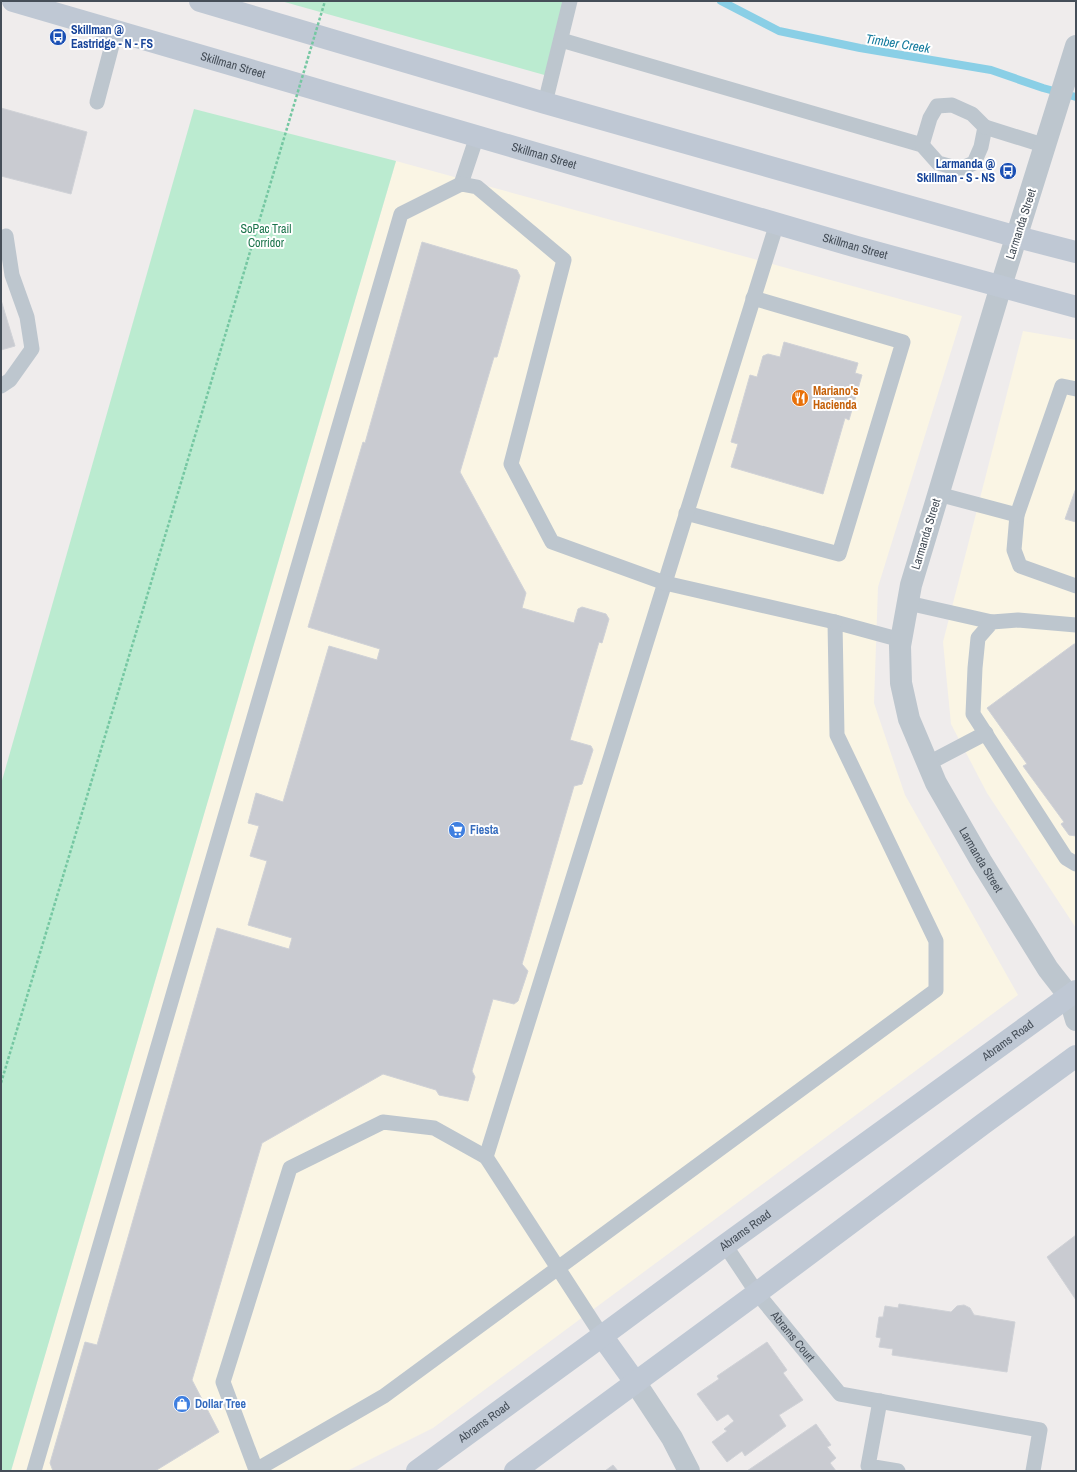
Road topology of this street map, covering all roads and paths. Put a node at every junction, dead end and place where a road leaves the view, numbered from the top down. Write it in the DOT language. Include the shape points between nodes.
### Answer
graph roads {
  1 [pos="13,1"];
  2 [pos="200,1"];
  3 [pos="325,1"];
  4 [pos="570,1"];
  5 [pos="116,30"];
  6 [pos="561,40"];
  7 [pos="1076,46"];
  8 [pos="97,102"];
  9 [pos="545,103"];
  10 [pos="985,127"];
  11 [pos="477,136"];
  12 [pos="922,146"];
  13 [pos="1044,152"];
  14 [pos="461,184"];
  15 [pos="777,223"];
  16 [pos="6,236"];
  17 [pos="1017,237"];
  18 [pos="1076,252"];
  19 [pos="1001,286"];
  20 [pos="753,298"];
  21 [pos="1076,307"];
  22 [pos="1,386"];
  23 [pos="1076,389"];
  24 [pos="938,494"];
  25 [pos="686,513"];
  26 [pos="1017,514"];
  27 [pos="665,583"];
  28 [pos="1076,586"];
  29 [pos="908,603"];
  30 [pos="835,622"];
  31 [pos="992,622"];
  32 [pos="1076,625"];
  33 [pos="901,640"];
  34 [pos="986,733"];
  35 [pos="927,764"];
  36 [pos="1076,864"];
  37 [pos="1074,996"];
  38 [pos="1076,1020"];
  39 [pos="1076,1056"];
  40 [pos="1,1083"];
  41 [pos="486,1157"];
  42 [pos="725,1245"];
  43 [pos="557,1267"];
  44 [pos="758,1293"];
  45 [pos="602,1336"];
  46 [pos="634,1382"];
  47 [pos="880,1401"];
  48 [pos="255,1470"];
  49 [pos="34,1471"];
  50 [pos="416,1471"];
  51 [pos="515,1471"];
  52 [pos="689,1471"];
  53 [pos="898,1471"];
  54 [pos="1033,1471"];
  1 -- 5 [label="main road, Skillman Street"];
  2 -- 9 [label="main road"];
  3 -- 40 [label="path, bridge"];
  4 -- 6 [label="lane"];
  5 -- 8 [label="lane"];
  5 -- 11 [label="main road, Skillman Street"];
  6 -- 9 [label="lane"];
  6 -- 12 [label="lane"];
  7 -- 13 [label="street, Larmanda Street"];
  9 -- 17 [label="main road"];
  10 -- 12 [label="lane" via="972,114 952,105 936,106"];
  10 -- 12 [label="lane" via="981,147 974,163 960,169 938,163"];
  10 -- 13 [label="lane"];
  11 -- 14 [label="lane"];
  11 -- 15 [label="main road, Skillman Street"];
  13 -- 17 [label="street, Larmanda Street"];
  14 -- 27 [label="lane" via="477,187 564,260 511,464 552,542"];
  14 -- 49 [label="lane" via="401,214"];
  15 -- 19 [label="main road, Skillman Street"];
  15 -- 20 [label="lane"];
  16 -- 22 [label="lane" via="12,275 27,317 32,348 10,380"];
  17 -- 18 [label="main road"];
  17 -- 19 [label="street, Larmanda Street"];
  19 -- 21 [label="main road, Skillman Street"];
  19 -- 24 [label="street, Larmanda Street"];
  20 -- 25 [label="lane"];
  20 -- 25 [label="lane" via="903,342 839,554"];
  23 -- 26 [label="lane" via="1062,386"];
  24 -- 26 [label="lane"];
  24 -- 29 [label="street, Larmanda Street"];
  25 -- 27 [label="lane"];
  26 -- 28 [label="lane" via="1014,550 1020,566"];
  27 -- 30 [label="lane"];
  27 -- 41 [label="lane"];
  29 -- 31 [label="lane"];
  29 -- 33 [label="street, Larmanda Street"];
  30 -- 33 [label="lane"];
  30 -- 43 [label="lane" via="837,735 936,941 936,990"];
  31 -- 32 [label="lane" via="1018,620"];
  31 -- 34 [label="lane" via="978,638 975,668 973,714"];
  33 -- 35 [label="street, Larmanda Street" via="903,690 909,719"];
  34 -- 35 [label="lane"];
  34 -- 36 [label="lane" via="1066,858"];
  35 -- 37 [label="street, Larmanda Street" via="981,862 1048,969"];
  37 -- 38 [label="street, Larmanda Street"];
  37 -- 42 [label="main road, Abrams Road"];
  39 -- 44 [label="main road"];
  41 -- 43 [label="lane"];
  41 -- 48 [label="lane" via="434,1128 383,1122 290,1168 223,1382"];
  42 -- 44 [label="lane, Abrams Court"];
  42 -- 45 [label="main road, Abrams Road"];
  43 -- 45 [label="lane"];
  43 -- 48 [label="lane" via="384,1396"];
  44 -- 46 [label="main road"];
  44 -- 47 [label="lane, Abrams Court" via="840,1394"];
  45 -- 46 [label="main road"];
  45 -- 50 [label="main road, Abrams Road"];
  46 -- 51 [label="main road"];
  46 -- 52 [label="street" via="672,1438"];
  47 -- 53 [label="lane" via="868,1466"];
  47 -- 54 [label="lane, Abrams Court" via="1040,1430"];
}
